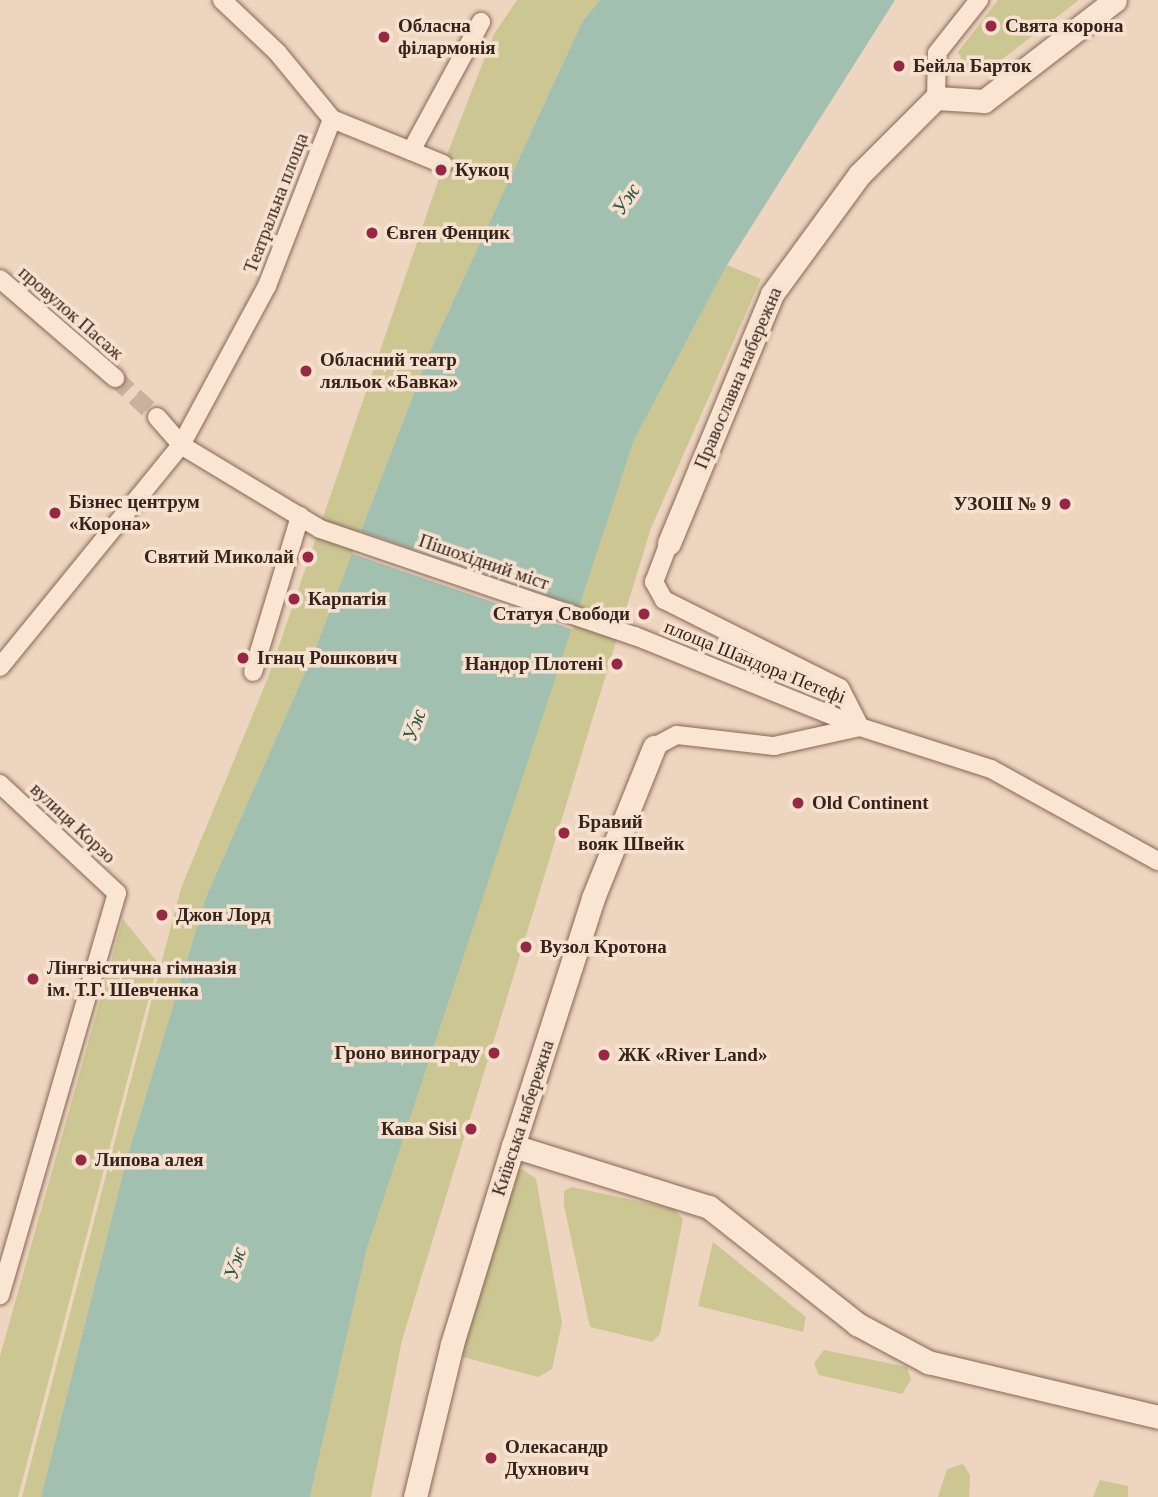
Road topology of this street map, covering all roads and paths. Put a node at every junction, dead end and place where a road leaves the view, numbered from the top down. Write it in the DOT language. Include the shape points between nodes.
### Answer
graph roads {
  1 [pos="222,0"];
  2 [pos="979,0"];
  3 [pos="1115,0"];
  4 [pos="481,22"];
  5 [pos="936,97"];
  6 [pos="332,119"];
  7 [pos="411,151"];
  8 [pos="443,164"];
  9 [pos="0,279"];
  10 [pos="115,379"];
  11 [pos="157,417"];
  12 [pos="181,445"];
  13 [pos="300,516"];
  14 [pos="669,543"];
  15 [pos="635,636"];
  16 [pos="0,667"];
  17 [pos="253,672"];
  18 [pos="860,727"];
  19 [pos="654,747"];
  20 [pos="0,784"];
  21 [pos="1153,851"];
  22 [pos="513,1146"];
  23 [pos="0,1295"];
  24 [pos="1158,1416"];
  25 [pos="415,1497"];
  1 -- 6 [label="street, Театральна площа" via="277,52"];
  2 -- 5 [label="street" via="937,53"];
  3 -- 5 [label="street" via="984,101"];
  4 -- 7 [label="street"];
  5 -- 14 [label="street, Православна набережна" via="859,175 784,273"];
  6 -- 7 [label="street"];
  6 -- 12 [label="street, Театральна площа" via="267,286"];
  7 -- 8 [label="street"];
  9 -- 10 [label="street, провулок Пасаж"];
  11 -- 12 [label="street"];
  12 -- 13 [label="street"];
  12 -- 16 [label="street, Театральна площа"];
  13 -- 15 [label="street, Пішохідний міст" via="320,529"];
  13 -- 17 [label="street"];
  14 -- 18 [label="street, площа Шандора Петефі" via="654,582 664,600 840,688"];
  15 -- 18 [label="street, площа Шандора Петефі"];
  18 -- 19 [label="street, площа Шандора Петефі" via="774,746 677,736"];
  18 -- 21 [label="street, площа Шандора Петефі" via="991,769"];
  19 -- 22 [label="street, Київська набережна" via="593,898"];
  20 -- 23 [label="street, вулиця Корзо" via="117,893"];
  22 -- 24 [label="street" via="709,1207 857,1324 928,1362"];
  22 -- 25 [label="street, Київська набережна" via="452,1344"];
}
